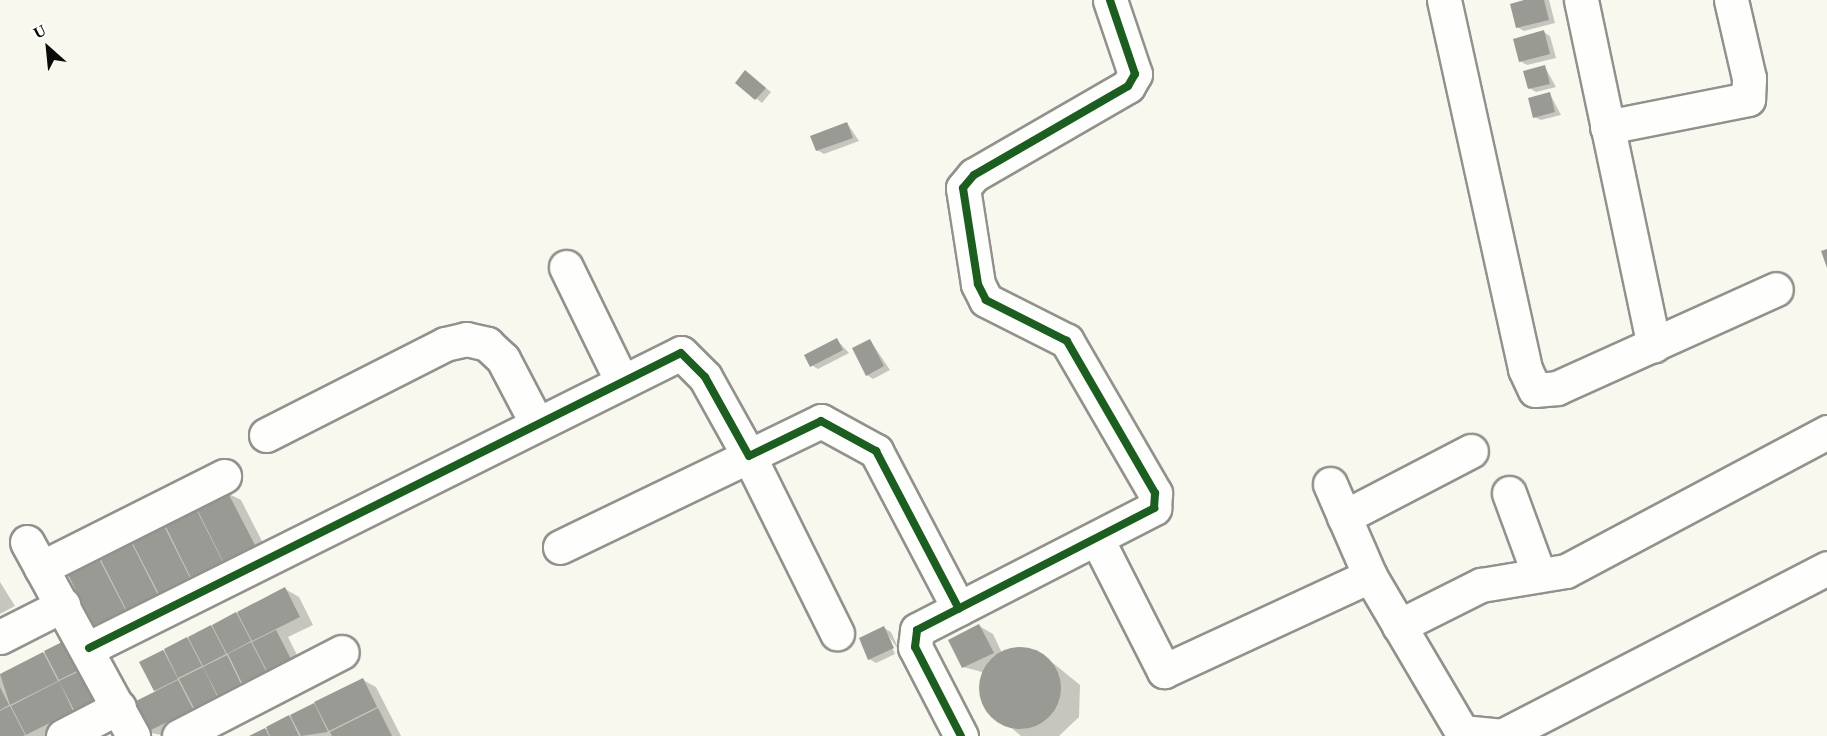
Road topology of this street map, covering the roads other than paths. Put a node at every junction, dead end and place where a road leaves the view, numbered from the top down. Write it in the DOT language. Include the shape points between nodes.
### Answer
graph roads {
  1 [pos="1110,0"];
  2 [pos="1444,0"];
  3 [pos="1581,0"];
  4 [pos="1731,0"];
  5 [pos="1607,127"];
  6 [pos="566,267"];
  7 [pos="1776,289"];
  8 [pos="1654,345"];
  9 [pos="622,382"];
  10 [pos="537,424"];
  11 [pos="1827,432"];
  12 [pos="266,435"];
  13 [pos="1471,451"];
  14 [pos="749,456"];
  15 [pos="224,476"];
  16 [pos="1330,484"];
  17 [pos="1509,493"];
  18 [pos="1344,517"];
  19 [pos="1098,541"];
  20 [pos="560,547"];
  21 [pos="1827,568"];
  22 [pos="1539,575"];
  23 [pos="1370,576"];
  24 [pos="63,605"];
  25 [pos="959,609"];
  26 [pos="1399,626"];
  27 [pos="837,633"];
  28 [pos="0,637"];
  29 [pos="89,648"];
  30 [pos="342,652"];
  31 [pos="119,707"];
  32 [pos="63,736"];
  33 [pos="133,736"];
  34 [pos="179,736"];
  35 [pos="961,736"];
  36 [pos="1502,736"];
  1 -- 19 [label="street" via="1135,74 1128,86 974,174 963,188 978,284 986,300 1067,341 1155,493 1154,508"];
  2 -- 8 [label="street" via="1530,383 1538,392 1548,391"];
  3 -- 5 [label="street"];
  4 -- 5 [label="street" via="1749,78 1748,99"];
  5 -- 8 [label="street"];
  6 -- 9 [label="street"];
  7 -- 8 [label="street"];
  9 -- 10 [label="street"];
  9 -- 14 [label="street" via="681,353 705,377"];
  10 -- 12 [label="street" via="503,359 487,345 466,339 445,344"];
  10 -- 29 [label="street"];
  11 -- 22 [label="street" via="1566,571"];
  13 -- 18 [label="street"];
  14 -- 20 [label="street"];
  14 -- 25 [label="street" via="821,421 876,451"];
  14 -- 27 [label="street"];
  15 -- 24 [label="street" via="34,555"];
  16 -- 18 [label="street"];
  17 -- 22 [label="street"];
  18 -- 23 [label="street"];
  19 -- 23 [label="street" via="1164,671"];
  19 -- 25 [label="street"];
  21 -- 36 [label="street"];
  22 -- 26 [label="street" via="1481,585"];
  23 -- 26 [label="street"];
  24 -- 28 [label="street"];
  24 -- 29 [label="street"];
  25 -- 35 [label="street" via="917,630 915,647"];
  26 -- 36 [label="street" via="1462,732"];
  29 -- 31 [label="street"];
  30 -- 34 [label="street"];
  31 -- 32 [label="street"];
  31 -- 33 [label="street"];
}
